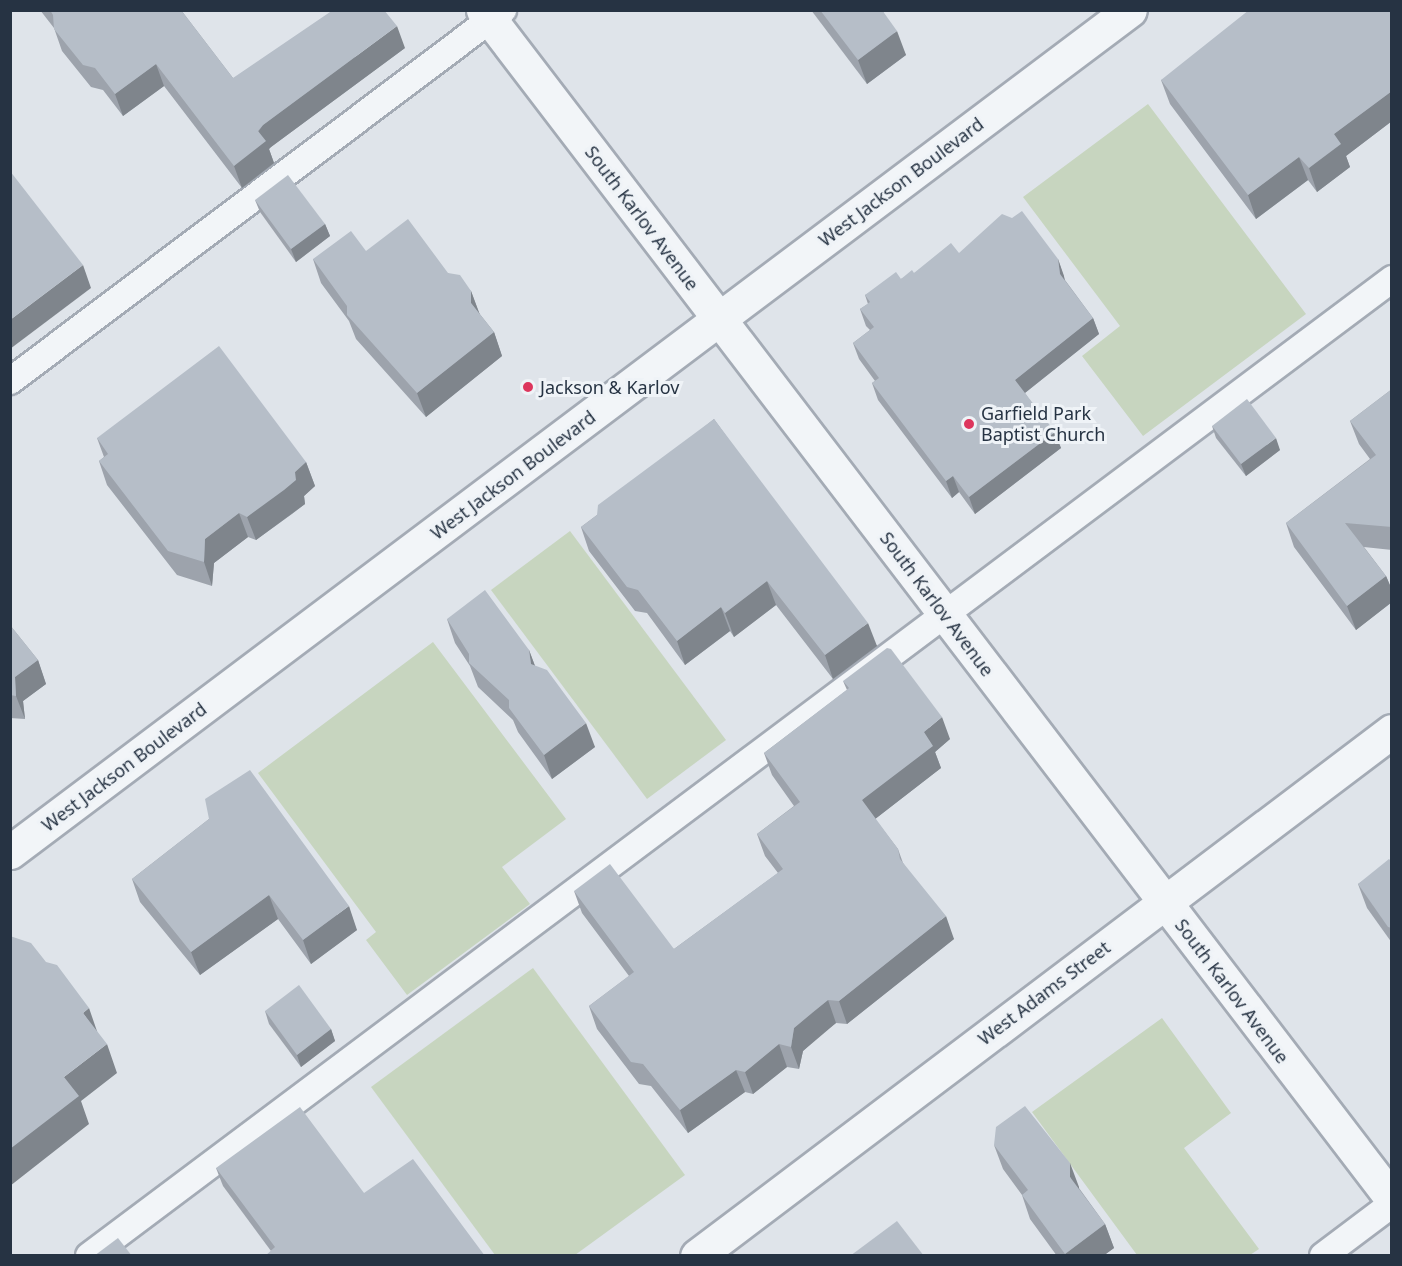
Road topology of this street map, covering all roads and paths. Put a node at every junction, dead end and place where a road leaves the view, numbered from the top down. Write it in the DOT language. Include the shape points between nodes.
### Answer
graph roads {
  1 [pos="1130,10"];
  2 [pos="492,14"];
  3 [pos="1392,279"];
  4 [pos="719,320"];
  5 [pos="10,381"];
  6 [pos="945,615"];
  7 [pos="1392,731"];
  8 [pos="10,852"];
  9 [pos="1164,901"];
  10 [pos="1392,1199"];
  11 [pos="1392,1204"];
  12 [pos="89,1256"];
  13 [pos="697,1256"];
  14 [pos="1323,1256"];
  1 -- 4 [label="street, West Jackson Boulevard"];
  2 -- 4 [label="street, South Karlov Avenue"];
  2 -- 5 [label="lane"];
  3 -- 6 [label="lane"];
  4 -- 6 [label="street, South Karlov Avenue"];
  4 -- 8 [label="street, West Jackson Boulevard"];
  6 -- 9 [label="street, South Karlov Avenue"];
  6 -- 12 [label="lane"];
  7 -- 9 [label="street, West Adams Street"];
  9 -- 10 [label="street, South Karlov Avenue"];
  9 -- 13 [label="street, West Adams Street"];
  11 -- 14 [label="lane"];
}
